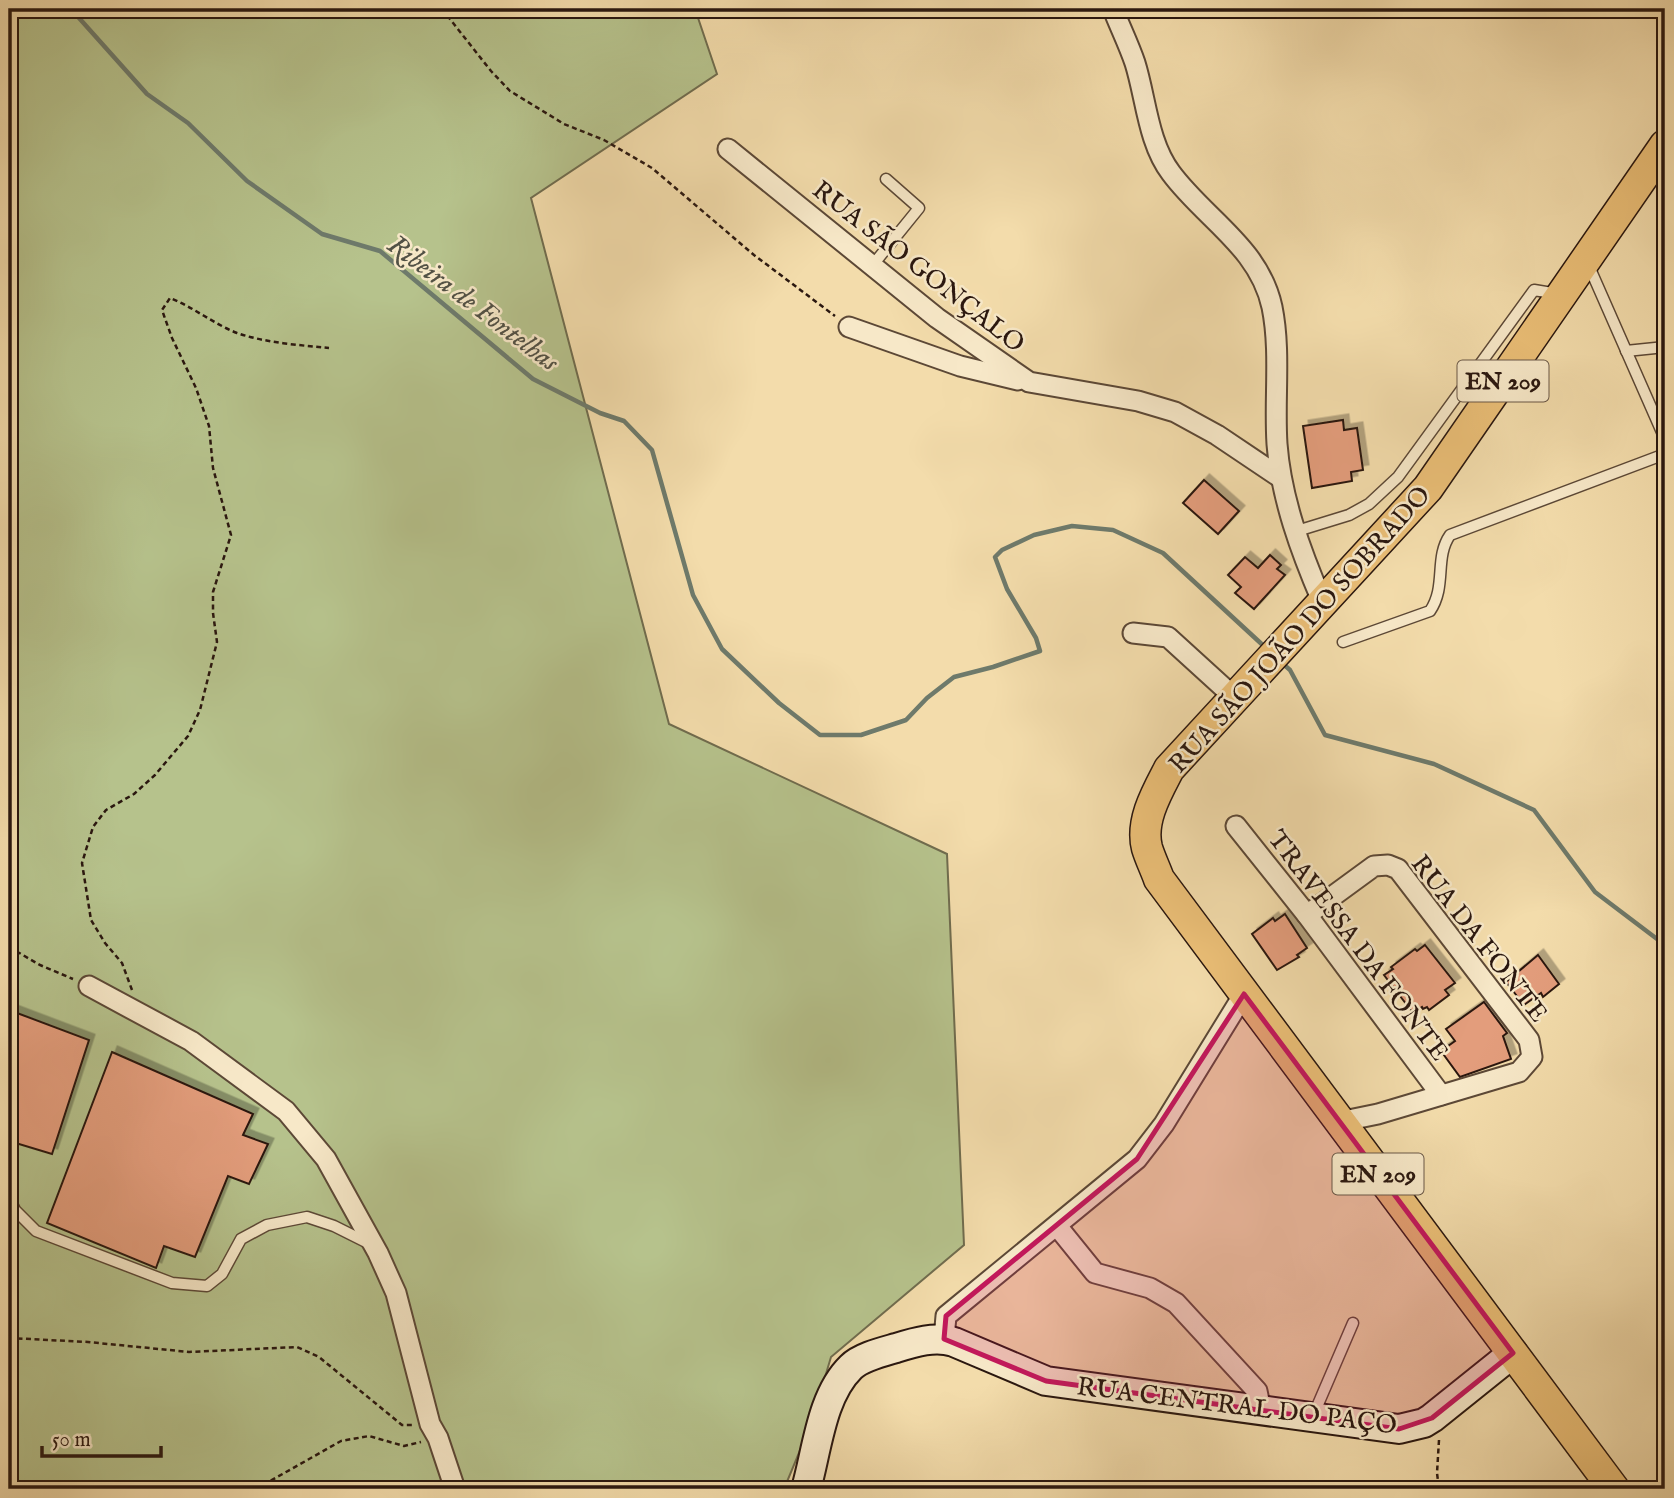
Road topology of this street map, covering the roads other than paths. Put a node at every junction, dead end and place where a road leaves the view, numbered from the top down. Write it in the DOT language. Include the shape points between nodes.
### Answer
graph roads {
  1 [pos="1113,9"];
  2 [pos="1665,145"];
  3 [pos="728,149"];
  4 [pos="886,179"];
  5 [pos="1586,261"];
  6 [pos="872,266"];
  7 [pos="1562,295"];
  8 [pos="849,327"];
  9 [pos="1665,347"];
  10 [pos="1626,351"];
  11 [pos="1029,382"];
  12 [pos="1665,439"];
  13 [pos="1665,454"];
  14 [pos="1281,478"];
  15 [pos="1297,531"];
  16 [pos="1322,601"];
  17 [pos="1133,634"];
  18 [pos="1343,642"];
  19 [pos="1235,698"];
  20 [pos="1236,826"];
  21 [pos="1307,915"];
  22 [pos="89,986"];
  23 [pos="1244,994"];
  24 [pos="1441,1095"];
  25 [pos="1347,1133"];
  26 [pos="9,1198"];
  27 [pos="1057,1226"];
  28 [pos="374,1246"];
  29 [pos="1353,1323"];
  30 [pos="944,1339"];
  31 [pos="1513,1353"];
  32 [pos="1261,1410"];
  33 [pos="1312,1418"];
  34 [pos="1608,1487"];
  35 [pos="455,1489"];
  36 [pos="806,1489"];
  1 -- 14 [label="street" via="1170,173 1247,253 1264,284 1275,339"];
  2 -- 5 [label="main road, RUA SÃO JOÃO DO SOBRADO / EN 209"];
  3 -- 6 [label="street, RUA SÃO GONÇALO"];
  4 -- 6 [label="lane" via="919,208"];
  5 -- 7 [label="main road, RUA SÃO JOÃO DO SOBRADO / EN 209"];
  5 -- 10 [label="lane"];
  6 -- 11 [label="street, RUA SÃO GONÇALO"];
  7 -- 15 [label="lane" via="1534,290 1398,477 1369,504 1349,516"];
  7 -- 16 [label="main road, RUA SÃO JOÃO DO SOBRADO / EN 209" via="1428,488"];
  8 -- 11 [label="street" via="960,366"];
  9 -- 10 [label="lane"];
  10 -- 12 [label="lane"];
  11 -- 14 [label="street, RUA SÃO GONÇALO" via="1175,412"];
  13 -- 18 [label="lane" via="1451,534 1442,552 1437,600 1430,611"];
  14 -- 15 [label="street"];
  15 -- 16 [label="street"];
  16 -- 19 [label="main road, RUA SÃO JOÃO DO SOBRADO / EN 209"];
  17 -- 19 [label="street" via="1168,637"];
  19 -- 23 [label="main road, RUA SÃO JOÃO DO SOBRADO / EN 209" via="1169,769 1147,821 1146,845 1159,878"];
  20 -- 21 [label="street, TRAVESSA DA FONTE"];
  21 -- 24 [label="street, TRAVESSA DA FONTE"];
  21 -- 24 [label="street, RUA DA FONTE" via="1374,866 1388,864 1398,869 1529,1040 1532,1057 1519,1072"];
  22 -- 28 [label="street" via="191,1041 286,1111 326,1159"];
  23 -- 25 [label="main road, RUA SÃO JOÃO DO SOBRADO / EN 209"];
  23 -- 27 [label="street" via="1164,1124 1137,1159"];
  24 -- 25 [label="street, RUA DA FONTE" via="1378,1114"];
  25 -- 31 [label="main road, RUA SÃO JOÃO DO SOBRADO / EN 209"];
  26 -- 28 [label="lane" via="36,1231 172,1283 207,1286 222,1274 242,1239 267,1225 307,1217"];
  27 -- 30 [label="street" via="946,1316"];
  27 -- 32 [label="street" via="1095,1273 1150,1289 1177,1303 1257,1391"];
  28 -- 35 [label="street" via="396,1293"];
  29 -- 33 [label="lane"];
  30 -- 32 [label="street, RUA CENTRAL DO PAÇO" via="1046,1381"];
  30 -- 36 [label="street" via="881,1352 852,1366 836,1388 820,1429"];
  31 -- 33 [label="street, RUA CENTRAL DO PAÇO" via="1424,1423 1399,1429"];
  31 -- 34 [label="main road, RUA SÃO JOÃO DO SOBRADO / EN 209"];
  32 -- 33 [label="street, RUA CENTRAL DO PAÇO"];
}
